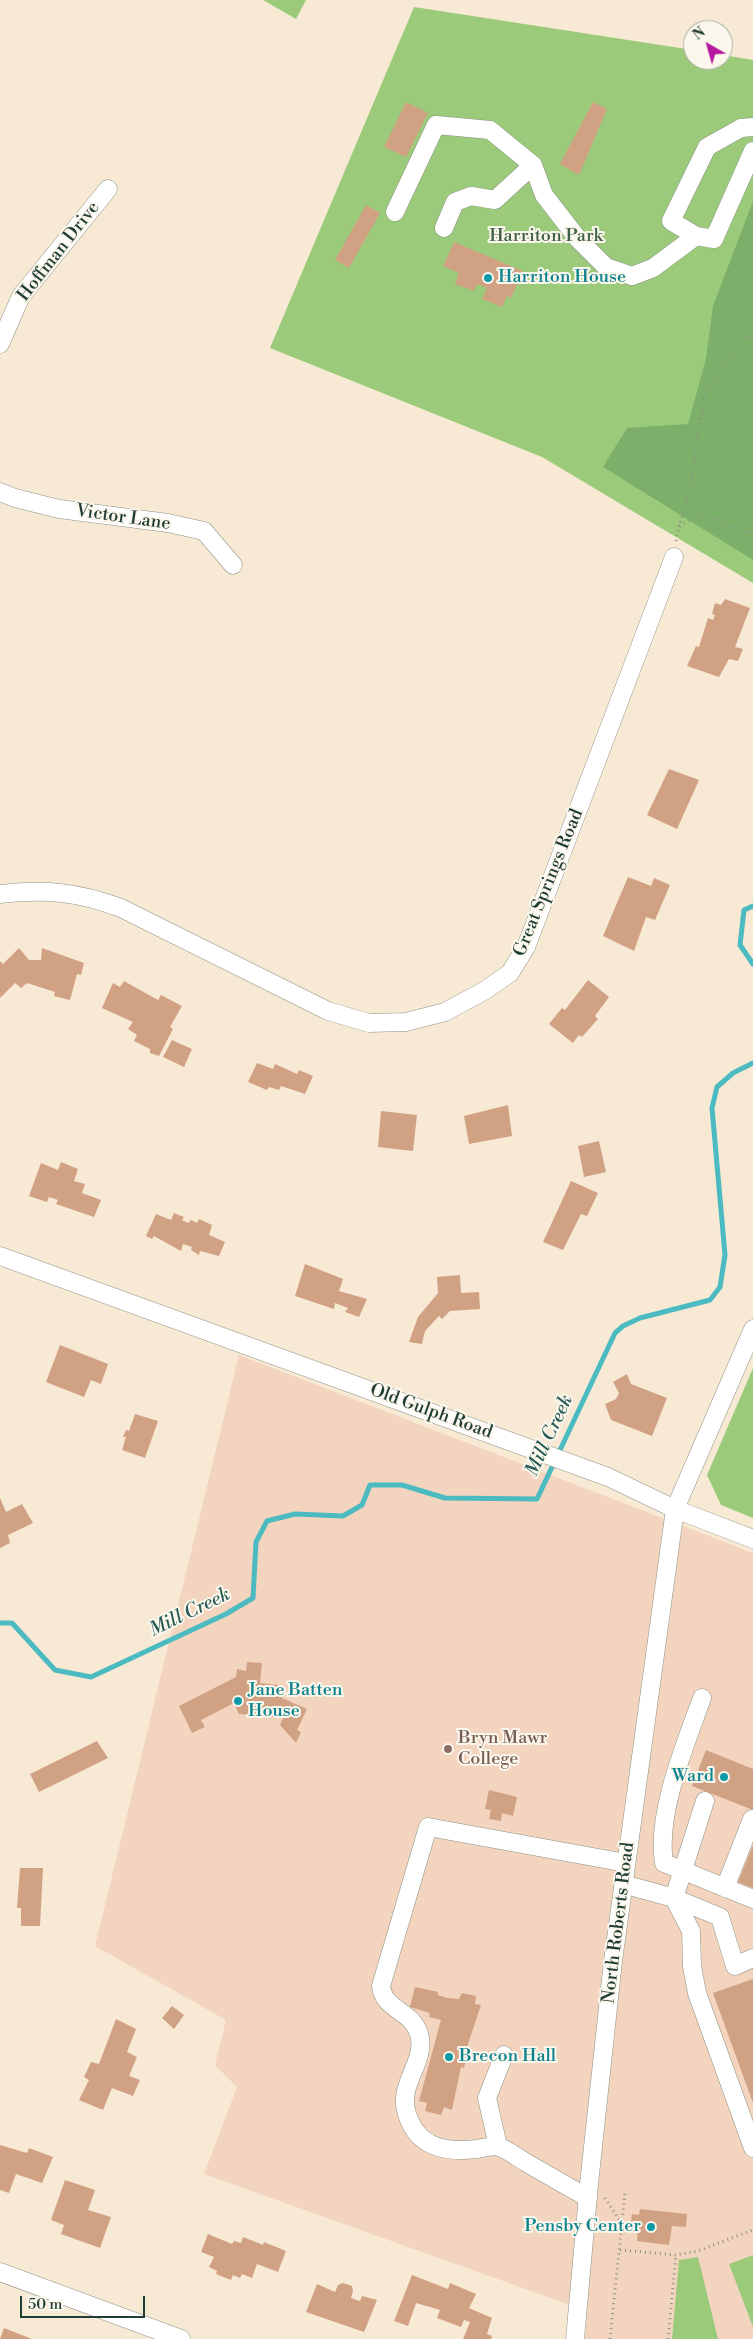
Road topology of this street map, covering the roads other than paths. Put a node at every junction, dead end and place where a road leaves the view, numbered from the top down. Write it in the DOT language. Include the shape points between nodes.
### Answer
graph roads {
  1 [pos="753,127"];
  2 [pos="753,152"];
  3 [pos="533,164"];
  4 [pos="108,190"];
  5 [pos="395,212"];
  6 [pos="444,228"];
  7 [pos="696,236"];
  8 [pos="0,344"];
  9 [pos="0,492"];
  10 [pos="674,557"];
  11 [pos="233,565"];
  12 [pos="0,894"];
  13 [pos="0,1256"];
  14 [pos="753,1329"];
  15 [pos="675,1509"];
  16 [pos="753,1539"];
  17 [pos="702,1698"];
  18 [pos="705,1801"];
  19 [pos="752,1819"];
  20 [pos="626,1863"];
  21 [pos="682,1870"];
  22 [pos="622,1884"];
  23 [pos="725,1888"];
  24 [pos="674,1898"];
  25 [pos="753,1899"];
  26 [pos="753,1958"];
  27 [pos="504,2055"];
  28 [pos="498,2146"];
  29 [pos="753,2148"];
  30 [pos="596,2198"];
  31 [pos="0,2272"];
  32 [pos="181,2339"];
  33 [pos="575,2339"];
  1 -- 7 [label="street" via="741,128 707,148 671,221"];
  2 -- 7 [label="street" via="714,239"];
  3 -- 5 [label="street" via="490,130 436,125"];
  3 -- 6 [label="street" via="495,200 471,196 455,202"];
  3 -- 7 [label="street" via="544,195 578,239 606,267 632,276 653,268"];
  4 -- 8 [label="street, Hoffman Drive" via="21,296"];
  9 -- 11 [label="street, Victor Lane" via="59,509 168,523 204,531"];
  10 -- 12 [label="street, Great Springs Road" via="526,946 510,973 445,1012 406,1022 369,1023 328,1011 121,908 89,896 30,890"];
  13 -- 15 [label="street, Old Gulph Road" via="608,1477"];
  14 -- 15 [label="street"];
  15 -- 16 [label="street, Old Gulph Road"];
  15 -- 20 [label="street, North Roberts Road"];
  17 -- 21 [label="street" via="674,1776 664,1827 664,1863"];
  18 -- 21 [label="street"];
  19 -- 23 [label="street"];
  20 -- 22 [label="street, North Roberts Road"];
  20 -- 28 [label="street" via="428,1827 381,1986 388,2003 414,2022 419,2034 420,2047 405,2093 405,2108 419,2136 432,2145 447,2150"];
  21 -- 23 [label="street"];
  21 -- 24 [label="street"];
  22 -- 24 [label="street"];
  22 -- 30 [label="street, North Roberts Road"];
  23 -- 25 [label="street"];
  24 -- 26 [label="street" via="720,1917 735,1966"];
  24 -- 29 [label="street" via="692,1931 692,1966 697,1993"];
  27 -- 28 [label="street" via="488,2098"];
  28 -- 30 [label="street"];
  30 -- 33 [label="street, North Roberts Road"];
  31 -- 32 [label="street"];
}
